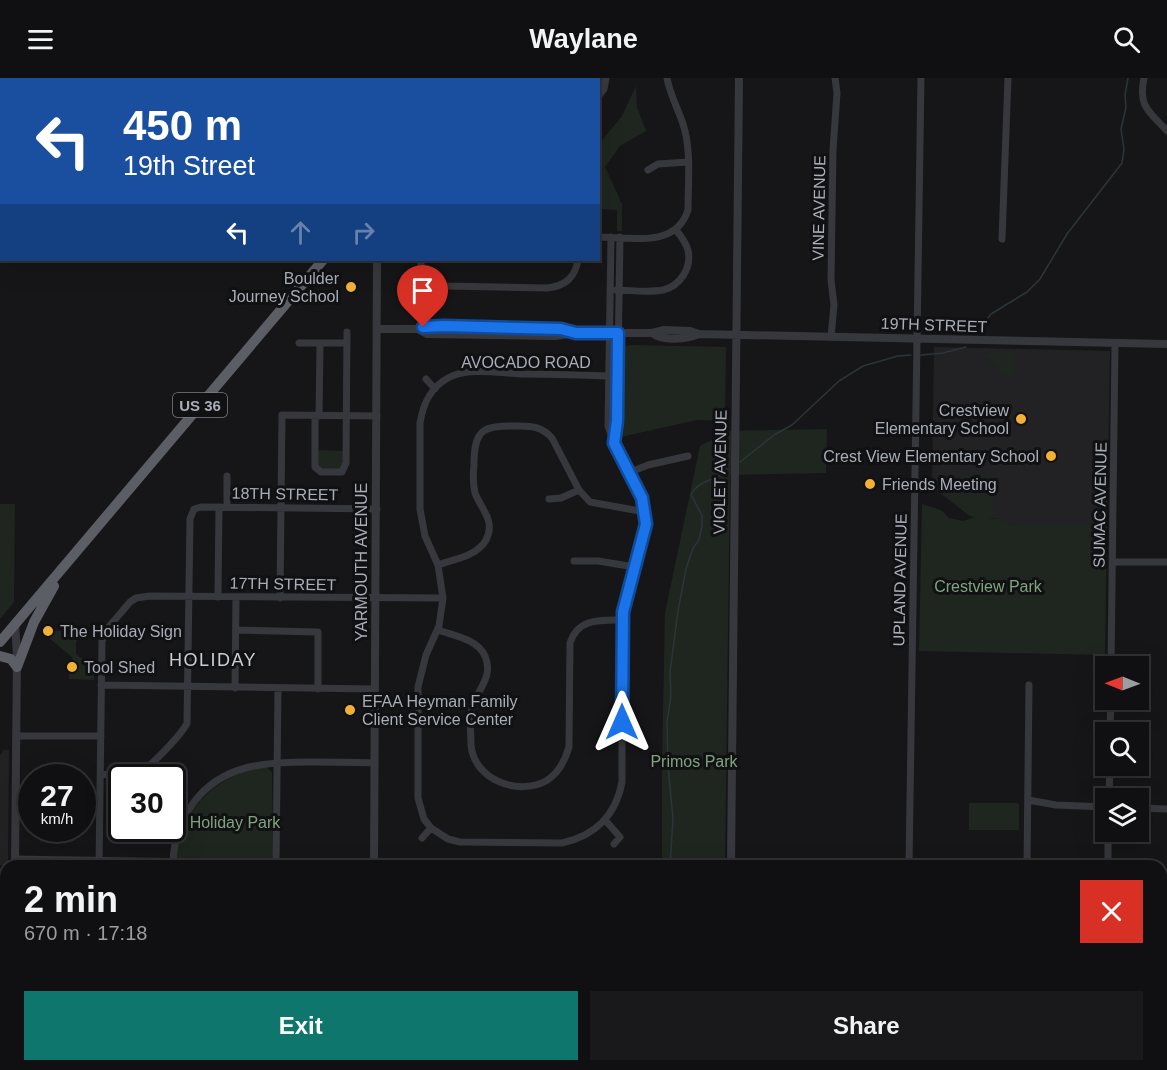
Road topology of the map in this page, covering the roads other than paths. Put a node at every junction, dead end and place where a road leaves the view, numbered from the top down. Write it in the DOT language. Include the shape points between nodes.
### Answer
graph roads {
  1 [pos="606,78"];
  2 [pos="667,78"];
  3 [pos="739,78"];
  4 [pos="835,78"];
  5 [pos="921,78"];
  6 [pos="1008,78"];
  7 [pos="1144,78"];
  8 [pos="600,94"];
  9 [pos="1167,131"];
  10 [pos="688,162"];
  11 [pos="648,170"];
  12 [pos="676,230"];
  13 [pos="600,237"];
  14 [pos="611,237"];
  15 [pos="620,237"];
  16 [pos="1002,239"];
  17 [pos="322,261"];
  18 [pos="378,261"];
  19 [pos="420,261"];
  20 [pos="578,261"];
  21 [pos="610,290"];
  22 [pos="619,290"];
  23 [pos="377,328"];
  24 [pos="347,332"];
  25 [pos="614,333"];
  26 [pos="736,335"];
  27 [pos="831,338"];
  28 [pos="916,339"];
  29 [pos="299,343"];
  30 [pos="320,343"];
  31 [pos="347,344"];
  32 [pos="1115,344"];
  33 [pos="1167,344"];
  34 [pos="608,376"];
  35 [pos="618,376"];
  36 [pos="426,379"];
  37 [pos="435,389"];
  38 [pos="317,416"];
  39 [pos="346,416"];
  40 [pos="377,417"];
  41 [pos="614,443"];
  42 [pos="688,456"];
  43 [pos="628,473"];
  44 [pos="228,476"];
  45 [pos="579,490"];
  46 [pos="549,499"];
  47 [pos="223,507"];
  48 [pos="281,508"];
  49 [pos="377,509"];
  50 [pos="645,512"];
  51 [pos="574,561"];
  52 [pos="1113,562"];
  53 [pos="1167,562"];
  54 [pos="438,565"];
  55 [pos="64,567"];
  56 [pos="635,567"];
  57 [pos="189,597"];
  58 [pos="218,597"];
  59 [pos="236,597"];
  60 [pos="280,598"];
  61 [pos="443,598"];
  62 [pos="376,599"];
  63 [pos="622,620"];
  64 [pos="15,623"];
  65 [pos="236,630"];
  66 [pos="438,630"];
  67 [pos="0,642"];
  68 [pos="0,656"];
  69 [pos="1111,656"];
  70 [pos="17,667"];
  71 [pos="101,685"];
  72 [pos="1029,685"];
  73 [pos="189,687"];
  74 [pos="235,688"];
  75 [pos="278,688"];
  76 [pos="318,689"];
  77 [pos="375,689"];
  78 [pos="16,736"];
  79 [pos="101,736"];
  80 [pos="277,762"];
  81 [pos="375,763"];
  82 [pos="100,774"];
  83 [pos="1028,800"];
  84 [pos="1095,807"];
  85 [pos="1149,808"];
  86 [pos="1167,809"];
  87 [pos="605,820"];
  88 [pos="431,828"];
  89 [pos="422,838"];
  90 [pos="1108,842"];
  91 [pos="614,844"];
  92 [pos="15,860"];
  93 [pos="100,860"];
  94 [pos="173,860"];
  95 [pos="276,860"];
  96 [pos="374,860"];
  97 [pos="731,860"];
  98 [pos="909,860"];
  99 [pos="1027,860"];
  100 [pos="1108,860"];
  1 -- 8 [label="street"];
  2 -- 10 [label="street" via="685,130"];
  3 -- 26 [label="street, VIOLET AVENUE"];
  4 -- 27 [label="street, VINE AVENUE"];
  5 -- 28 [label="street, UPLAND AVENUE"];
  6 -- 16 [label="street"];
  7 -- 9 [label="street" via="1144,105"];
  10 -- 11 [label="street" via="658,164"];
  10 -- 12 [label="street" via="688,210"];
  12 -- 15 [label="street" via="663,237"];
  12 -- 22 [label="street" via="688,250 682,282 662,290"];
  13 -- 14 [label="street"];
  14 -- 15 [label="street"];
  14 -- 21 [label="street, AVOCADO ROAD"];
  15 -- 22 [label="street, AVOCADO ROAD"];
  17 -- 55 [label="highway, US 36"];
  18 -- 23 [label="street, YARMOUTH AVENUE"];
  19 -- 20 [label="street" via="427,279 441,285 547,288 571,282"];
  21 -- 22 [label="street"];
  21 -- 25 [label="street, AVOCADO ROAD"];
  22 -- 25 [label="street, AVOCADO ROAD"];
  23 -- 25 [label="street, 19TH STREET" via="418,329 427,334"];
  23 -- 40 [label="street, YARMOUTH AVENUE"];
  24 -- 31 [label="street"];
  25 -- 26 [label="street, 19TH STREET" via="652,333 659,338"];
  25 -- 34 [label="street, AVOCADO ROAD"];
  25 -- 35 [label="street, AVOCADO ROAD"];
  26 -- 27 [label="street, 19TH STREET"];
  26 -- 97 [label="street, VIOLET AVENUE"];
  27 -- 28 [label="street, 19TH STREET"];
  28 -- 32 [label="street, 19TH STREET"];
  28 -- 98 [label="street, UPLAND AVENUE"];
  29 -- 30 [label="street"];
  30 -- 31 [label="street"];
  30 -- 38 [label="street"];
  31 -- 39 [label="street"];
  32 -- 33 [label="street, 19TH STREET"];
  32 -- 52 [label="street, SUMAC AVENUE"];
  34 -- 35 [label="street, AVOCADO ROAD"];
  34 -- 37 [label="street, AVOCADO ROAD" via="468,372 446,379"];
  34 -- 41 [label="street, AVOCADO ROAD" via="608,426"];
  35 -- 41 [label="street, AVOCADO ROAD"];
  36 -- 37 [label="street"];
  37 -- 54 [label="street" via="426,401 420,423 420,509 429,551"];
  38 -- 39 [label="street"];
  38 -- 39 [label="street" via="315,467 321,472 335,473 346,467"];
  38 -- 48 [label="street" via="282,415"];
  39 -- 40 [label="street"];
  40 -- 49 [label="street, YARMOUTH AVENUE"];
  41 -- 43 [label="street, AVOCADO ROAD"];
  42 -- 43 [label="street"];
  43 -- 50 [label="street, AVOCADO ROAD"];
  44 -- 47 [label="street"];
  45 -- 46 [label="street"];
  45 -- 50 [label="street" via="596,504"];
  45 -- 54 [label="street" via="546,431 530,426 494,426 485,430 474,447 473,481 488,516 489,532 481,548 472,554"];
  47 -- 48 [label="street, 18TH STREET"];
  47 -- 57 [label="street, 18TH STREET" via="198,507 190,519"];
  47 -- 58 [label="street"];
  48 -- 49 [label="street, 18TH STREET"];
  48 -- 60 [label="street"];
  49 -- 62 [label="street, YARMOUTH AVENUE"];
  50 -- 56 [label="street, AVOCADO ROAD"];
  51 -- 56 [label="street"];
  52 -- 53 [label="street"];
  52 -- 69 [label="street, SUMAC AVENUE"];
  54 -- 61 [label="street"];
  55 -- 64 [label="highway, US 36"];
  55 -- 70 [label="highway" via="34,622"];
  56 -- 63 [label="street, AVOCADO ROAD"];
  57 -- 58 [label="street, 17TH STREET"];
  57 -- 71 [label="street, 17TH STREET" via="145,596 129,603 103,636"];
  57 -- 73 [label="street"];
  58 -- 59 [label="street, 17TH STREET"];
  59 -- 60 [label="street, 17TH STREET"];
  59 -- 65 [label="street"];
  60 -- 62 [label="street, 17TH STREET"];
  61 -- 62 [label="street, 17TH STREET"];
  61 -- 66 [label="street"];
  62 -- 77 [label="street, YARMOUTH AVENUE"];
  63 -- 66 [label="street" via="588,622 572,636 567,756 555,774 530,786 500,783 478,765 471,748 471,715 486,680 487,664 484,654 471,641"];
  63 -- 87 [label="street, AVOCADO ROAD" via="622,782 616,804"];
  64 -- 67 [label="highway, US 36"];
  64 -- 70 [label="street"];
  65 -- 74 [label="street"];
  65 -- 76 [label="street" via="318,632"];
  66 -- 88 [label="street" via="426,655 418,687 418,798"];
  68 -- 70 [label="highway" via="11,659"];
  70 -- 78 [label="street"];
  71 -- 73 [label="street"];
  71 -- 79 [label="street, 17TH STREET"];
  72 -- 83 [label="street"];
  73 -- 74 [label="street"];
  73 -- 82 [label="street" via="185,727 148,767 133,775"];
  74 -- 75 [label="street"];
  75 -- 76 [label="street"];
  75 -- 80 [label="street"];
  76 -- 77 [label="street"];
  77 -- 81 [label="street, YARMOUTH AVENUE"];
  78 -- 79 [label="street"];
  78 -- 92 [label="street"];
  79 -- 82 [label="street, 17TH STREET"];
  80 -- 81 [label="street"];
  80 -- 94 [label="street" via="236,770 204,791 180,825"];
  80 -- 95 [label="street"];
  81 -- 96 [label="street, YARMOUTH AVENUE"];
  82 -- 93 [label="street, 17TH STREET"];
  83 -- 84 [label="street"];
  83 -- 99 [label="street"];
  85 -- 86 [label="street"];
  87 -- 88 [label="street, AVOCADO ROAD" via="584,836 562,843 460,842"];
  87 -- 91 [label="street" via="620,837"];
  88 -- 89 [label="street"];
  90 -- 100 [label="street"];
}
